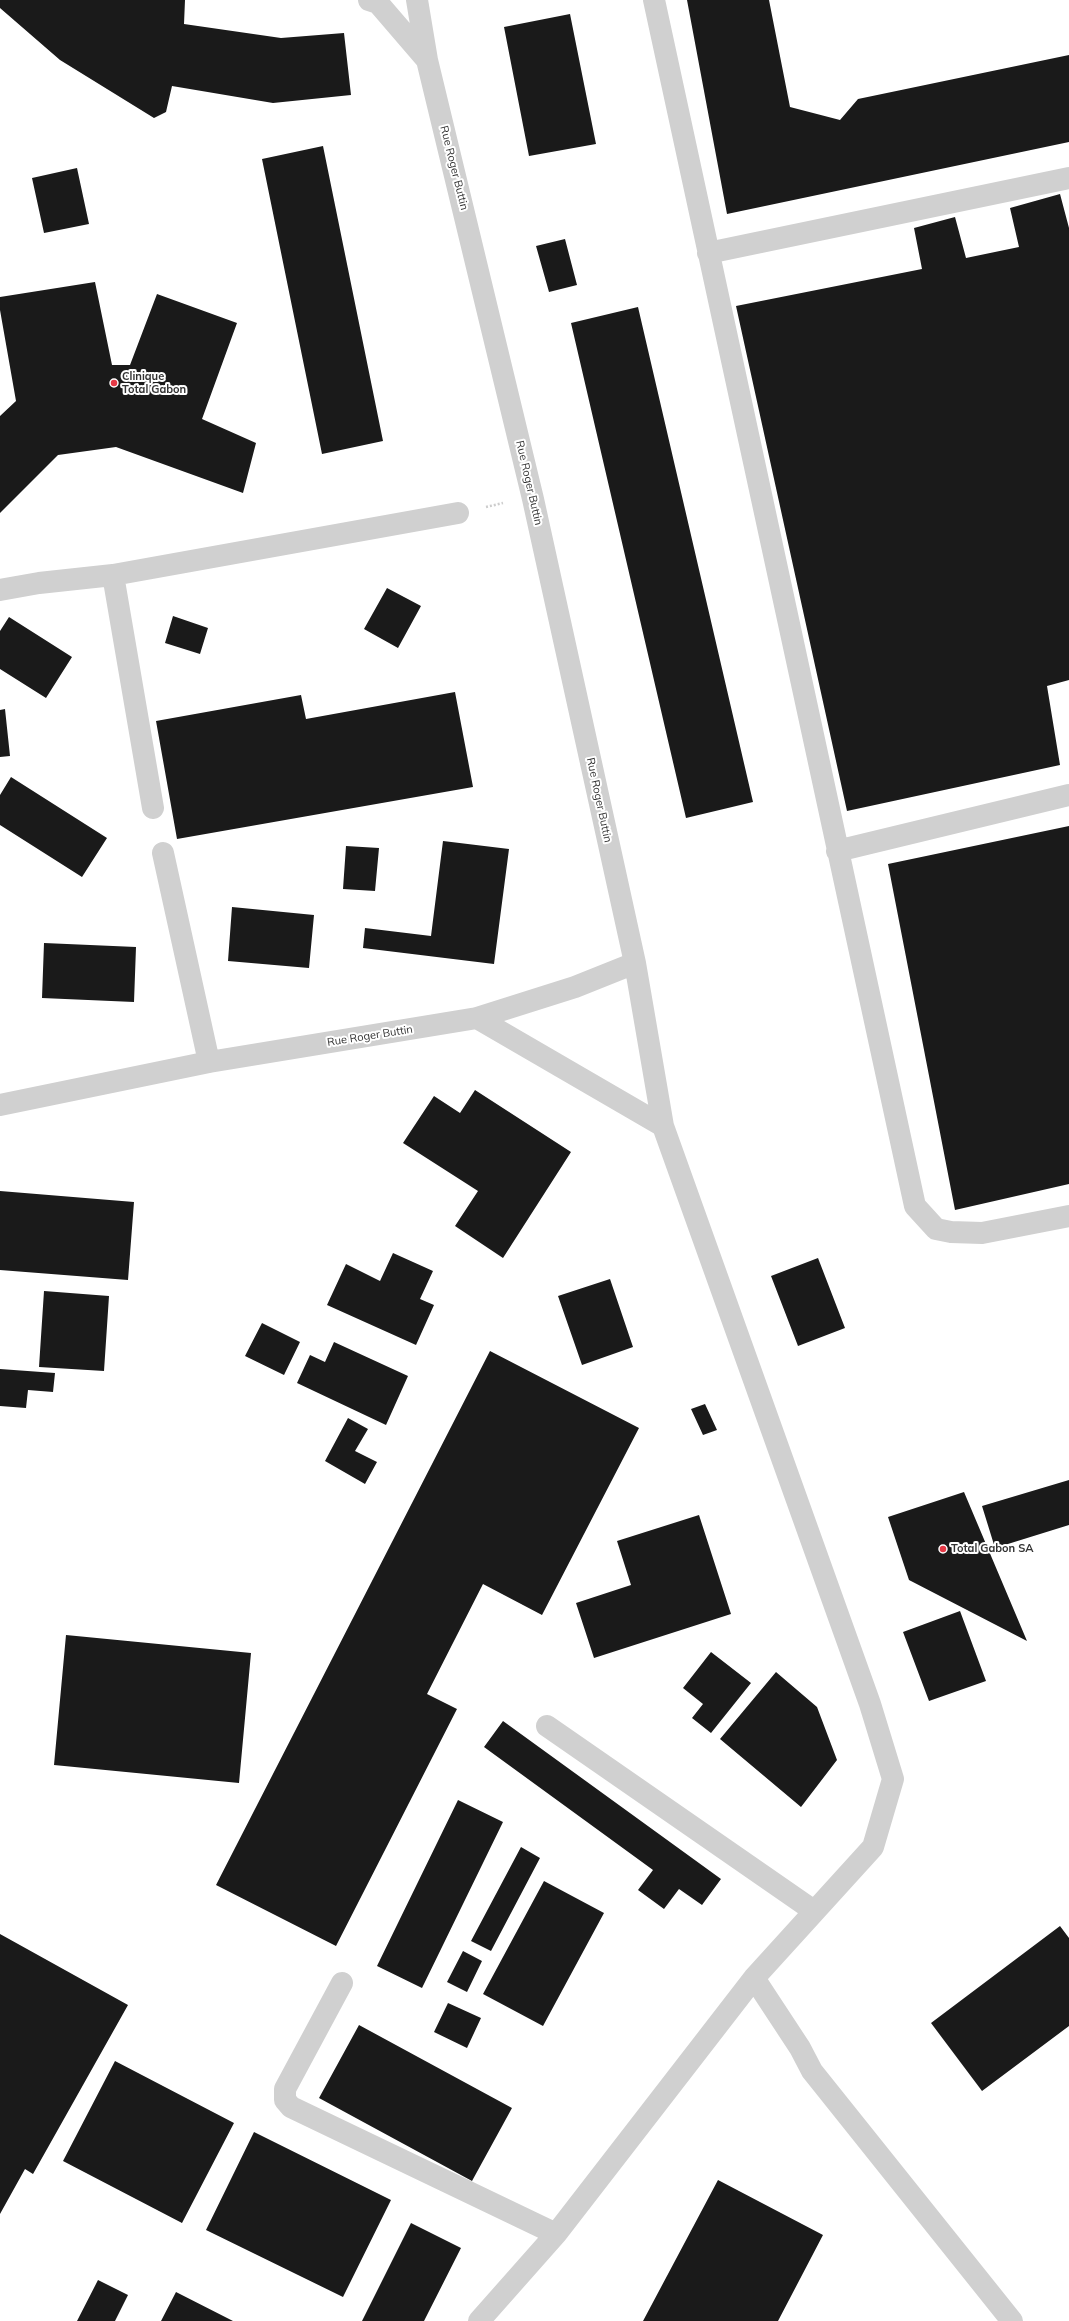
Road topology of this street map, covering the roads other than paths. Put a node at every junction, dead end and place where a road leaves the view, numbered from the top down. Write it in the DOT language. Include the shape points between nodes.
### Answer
graph roads {
  1 [pos="369,0"];
  2 [pos="417,0"];
  3 [pos="654,0"];
  4 [pos="428,60"];
  5 [pos="1069,178"];
  6 [pos="708,253"];
  7 [pos="458,513"];
  8 [pos="113,575"];
  9 [pos="0,590"];
  10 [pos="1069,795"];
  11 [pos="153,808"];
  12 [pos="837,851"];
  13 [pos="164,853"];
  14 [pos="635,964"];
  15 [pos="477,1018"];
  16 [pos="209,1062"];
  17 [pos="0,1105"];
  18 [pos="663,1126"];
  19 [pos="1069,1216"];
  20 [pos="547,1726"];
  21 [pos="814,1911"];
  22 [pos="754,1978"];
  23 [pos="342,1983"];
  24 [pos="556,2234"];
  25 [pos="479,2321"];
  26 [pos="1012,2321"];
  1 -- 4 [label="street" via="378,2"];
  2 -- 4 [label="street, Rue Roger Buttin"];
  3 -- 6 [label="street"];
  4 -- 14 [label="street, Rue Roger Buttin" via="533,499"];
  5 -- 6 [label="street"];
  6 -- 12 [label="street"];
  7 -- 8 [label="street"];
  8 -- 9 [label="street"];
  8 -- 11 [label="street"];
  10 -- 12 [label="street"];
  12 -- 19 [label="street" via="915,1206 936,1229 951,1232 982,1233"];
  13 -- 16 [label="street"];
  14 -- 15 [label="street, Rue Roger Buttin" via="575,987"];
  14 -- 18 [label="street"];
  15 -- 16 [label="street, Rue Roger Buttin"];
  15 -- 18 [label="street"];
  16 -- 17 [label="street, Rue Roger Buttin"];
  18 -- 21 [label="street" via="870,1704 893,1779 872,1847"];
  20 -- 21 [label="street"];
  21 -- 22 [label="street"];
  22 -- 24 [label="street"];
  22 -- 26 [label="street" via="812,2071"];
  23 -- 24 [label="street" via="285,2089 285,2100 291,2107"];
  24 -- 25 [label="street"];
}
